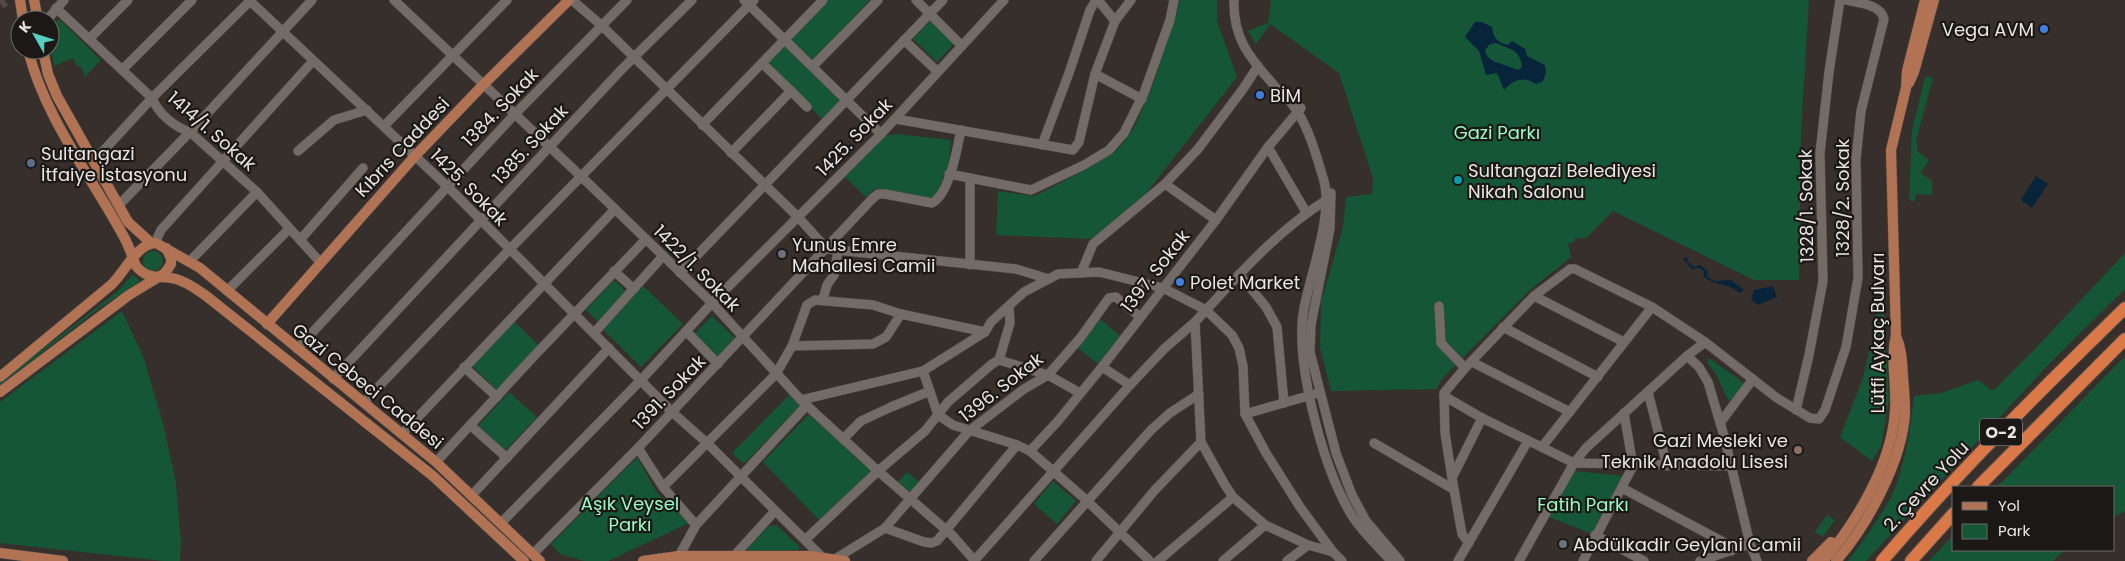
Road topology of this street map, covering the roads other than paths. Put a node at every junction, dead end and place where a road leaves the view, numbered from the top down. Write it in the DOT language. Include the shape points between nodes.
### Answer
graph roads {
  1 [pos="64,0"];
  2 [pos="128,0"];
  3 [pos="192,0"];
  4 [pos="250,0"];
  5 [pos="312,0"];
  6 [pos="394,0"];
  7 [pos="508,0"];
  8 [pos="570,0"];
  9 [pos="627,0"];
  10 [pos="692,0"];
  11 [pos="823,0"];
  12 [pos="878,0"];
  13 [pos="916,0"];
  14 [pos="943,0"];
  15 [pos="1004,0"];
  16 [pos="1097,0"];
  17 [pos="1131,0"];
  18 [pos="1174,0"];
  19 [pos="1234,0"];
  20 [pos="1840,0"];
  21 [pos="1846,0"];
  22 [pos="1924,0"];
  23 [pos="1934,0"];
  24 [pos="749,2"];
  25 [pos="56,8"];
  26 [pos="930,14"];
  27 [pos="1115,21"];
  28 [pos="601,25"];
  29 [pos="282,31"];
  30 [pos="89,39"];
  31 [pos="786,39"];
  32 [pos="904,40"];
  33 [pos="962,46"];
  34 [pos="453,56"];
  35 [pos="634,58"];
  36 [pos="31,60"];
  37 [pos="45,60"];
  38 [pos="313,61"];
  39 [pos="762,64"];
  40 [pos="813,66"];
  41 [pos="1258,66"];
  42 [pos="122,70"];
  43 [pos="937,71"];
  44 [pos="1094,74"];
  45 [pos="484,84"];
  46 [pos="1906,88"];
  47 [pos="666,89"];
  48 [pos="791,91"];
  49 [pos="152,98"];
  50 [pos="847,100"];
  51 [pos="1142,100"];
  52 [pos="807,106"];
  53 [pos="367,110"];
  54 [pos="1300,110"];
  55 [pos="516,114"];
  56 [pos="896,119"];
  57 [pos="702,125"];
  58 [pos="384,126"];
  59 [pos="962,130"];
  60 [pos="190,132"];
  61 [pos="881,134"];
  62 [pos="1042,145"];
  63 [pos="550,147"];
  64 [pos="1268,147"];
  65 [pos="298,151"];
  66 [pos="731,153"];
  67 [pos="415,156"];
  68 [pos="94,161"];
  69 [pos="224,162"];
  70 [pos="362,168"];
  71 [pos="950,174"];
  72 [pos="582,177"];
  73 [pos="970,178"];
  74 [pos="1165,184"];
  75 [pos="764,185"];
  76 [pos="448,187"];
  77 [pos="257,192"];
  78 [pos="1329,199"];
  79 [pos="119,205"];
  80 [pos="616,209"];
  81 [pos="1306,212"];
  82 [pos="798,217"];
  83 [pos="1216,220"];
  84 [pos="481,222"];
  85 [pos="289,229"];
  86 [pos="646,239"];
  87 [pos="300,240"];
  88 [pos="153,243"];
  89 [pos="166,248"];
  90 [pos="827,249"];
  91 [pos="509,250"];
  92 [pos="838,250"];
  93 [pos="663,256"];
  94 [pos="133,260"];
  95 [pos="190,261"];
  96 [pos="320,262"];
  97 [pos="970,265"];
  98 [pos="614,271"];
  99 [pos="680,272"];
  100 [pos="1081,273"];
  101 [pos="1239,274"];
  102 [pos="158,277"];
  103 [pos="1049,279"];
  104 [pos="545,285"];
  105 [pos="1163,288"];
  106 [pos="634,289"];
  107 [pos="227,291"];
  108 [pos="1534,296"];
  109 [pos="823,300"];
  110 [pos="712,303"];
  111 [pos="1438,306"];
  112 [pos="1009,307"];
  113 [pos="1652,307"];
  114 [pos="2125,308"];
  115 [pos="1206,310"];
  116 [pos="575,314"];
  117 [pos="900,314"];
  118 [pos="1140,316"];
  119 [pos="1195,322"];
  120 [pos="267,324"];
  121 [pos="1504,327"];
  122 [pos="686,331"];
  123 [pos="985,332"];
  124 [pos="594,333"];
  125 [pos="1896,335"];
  126 [pos="743,338"];
  127 [pos="2125,339"];
  128 [pos="1624,342"];
  129 [pos="1706,342"];
  130 [pos="792,346"];
  131 [pos="609,348"];
  132 [pos="297,349"];
  133 [pos="1687,356"];
  134 [pos="999,360"];
  135 [pos="718,364"];
  136 [pos="1468,365"];
  137 [pos="464,367"];
  138 [pos="1102,367"];
  139 [pos="923,371"];
  140 [pos="776,374"];
  141 [pos="1048,375"];
  142 [pos="0,377"];
  143 [pos="1598,377"];
  144 [pos="333,379"];
  145 [pos="1753,379"];
  146 [pos="641,380"];
  147 [pos="1130,385"];
  148 [pos="930,391"];
  149 [pos="0,392"];
  150 [pos="1648,392"];
  151 [pos="1080,393"];
  152 [pos="1320,393"];
  153 [pos="1199,394"];
  154 [pos="1310,396"];
  155 [pos="1444,396"];
  156 [pos="497,397"];
  157 [pos="364,402"];
  158 [pos="804,403"];
  159 [pos="1284,403"];
  160 [pos="1796,410"];
  161 [pos="672,412"];
  162 [pos="1570,412"];
  163 [pos="1245,414"];
  164 [pos="1624,414"];
  165 [pos="938,415"];
  166 [pos="1482,418"];
  167 [pos="1720,423"];
  168 [pos="470,425"];
  169 [pos="969,431"];
  170 [pos="402,434"];
  171 [pos="842,439"];
  172 [pos="1528,440"];
  173 [pos="1201,442"];
  174 [pos="707,443"];
  175 [pos="1374,443"];
  176 [pos="1017,445"];
  177 [pos="1542,447"];
  178 [pos="638,448"];
  179 [pos="1030,451"];
  180 [pos="507,458"];
  181 [pos="436,462"];
  182 [pos="1574,464"];
  183 [pos="1633,466"];
  184 [pos="1667,466"];
  185 [pos="1731,466"];
  186 [pos="1055,470"];
  187 [pos="878,471"];
  188 [pos="740,476"];
  189 [pos="1452,478"];
  190 [pos="1979,486"];
  191 [pos="663,487"];
  192 [pos="1622,488"];
  193 [pos="1453,489"];
  194 [pos="472,495"];
  195 [pos="1233,497"];
  196 [pos="911,500"];
  197 [pos="1088,501"];
  198 [pos="1860,509"];
  199 [pos="775,511"];
  200 [pos="1952,515"];
  201 [pos="501,523"];
  202 [pos="696,524"];
  203 [pos="1266,525"];
  204 [pos="885,528"];
  205 [pos="946,531"];
  206 [pos="1859,531"];
  207 [pos="1121,532"];
  208 [pos="1595,535"];
  209 [pos="805,540"];
  210 [pos="1469,543"];
  211 [pos="1750,544"];
  212 [pos="1308,545"];
  213 [pos="1731,551"];
  214 [pos="1333,552"];
  215 [pos="0,554"];
  216 [pos="733,557"];
  217 [pos="822,557"];
  218 [pos="536,558"];
  219 [pos="678,559"];
  220 [pos="1712,559"];
  221 [pos="840,560"];
  222 [pos="63,561"];
  223 [pos="524,561"];
  224 [pos="643,561"];
  225 [pos="974,561"];
  226 [pos="1034,561"];
  227 [pos="1096,561"];
  228 [pos="1150,561"];
  229 [pos="1158,561"];
  230 [pos="1222,561"];
  231 [pos="1287,561"];
  232 [pos="1342,561"];
  233 [pos="1391,561"];
  234 [pos="1400,561"];
  235 [pos="1458,561"];
  236 [pos="1519,561"];
  237 [pos="1583,561"];
  238 [pos="1644,561"];
  239 [pos="1700,561"];
  240 [pos="1757,561"];
  241 [pos="1812,561"];
  242 [pos="1823,561"];
  243 [pos="1836,561"];
  244 [pos="1844,561"];
  245 [pos="1882,561"];
  246 [pos="1911,561"];
  1 -- 25 [label="street"];
  2 -- 30 [label="street"];
  3 -- 42 [label="street"];
  4 -- 29 [label="street, 1425. Sokak"];
  4 -- 49 [label="street"];
  5 -- 29 [label="street"];
  6 -- 34 [label="street, 1422/1. Sokak"];
  7 -- 34 [label="street"];
  8 -- 28 [label="street"];
  8 -- 45 [label="main road, Kıbrıs Caddesi"];
  9 -- 28 [label="street, 1384. Sokak"];
  10 -- 35 [label="street, 1385. Sokak"];
  11 -- 31 [label="street"];
  12 -- 40 [label="street"];
  13 -- 26 [label="street"];
  14 -- 26 [label="street"];
  15 -- 33 [label="street, 1425. Sokak"];
  16 -- 27 [label="street"];
  16 -- 62 [label="street" via="1090,10"];
  17 -- 27 [label="street"];
  18 -- 51 [label="street"];
  19 -- 41 [label="street" via="1233,14 1241,44"];
  20 -- 160 [label="street, 1328/1. Sokak" via="1820,152 1823,281"];
  21 -- 160 [label="street, 1328/2. Sokak" via="1875,8 1884,19 1861,111 1857,150 1858,278 1846,347 1825,410 1819,419"];
  22 -- 46 [label="main road, Lütfi Aykaç Bulvarı"];
  23 -- 46 [label="main road, Lütfi Aykaç Bulvarı" via="1914,72"];
  24 -- 31 [label="street"];
  24 -- 47 [label="street"];
  25 -- 30 [label="street, 1414/1. Sokak"];
  26 -- 32 [label="street"];
  26 -- 33 [label="street"];
  27 -- 44 [label="street"];
  28 -- 35 [label="street"];
  28 -- 55 [label="street, 1384. Sokak"];
  29 -- 38 [label="street, 1425. Sokak"];
  29 -- 60 [label="street"];
  30 -- 42 [label="street, 1414/1. Sokak"];
  31 -- 39 [label="street"];
  31 -- 40 [label="street"];
  32 -- 43 [label="street"];
  32 -- 50 [label="street"];
  33 -- 43 [label="street, 1425. Sokak"];
  34 -- 45 [label="street, 1422/1. Sokak"];
  34 -- 58 [label="street"];
  35 -- 47 [label="street"];
  35 -- 63 [label="street, 1385. Sokak"];
  36 -- 94 [label="main road" via="48,106 125,239"];
  37 -- 68 [label="main road" via="57,96"];
  38 -- 53 [label="street, 1425. Sokak"];
  38 -- 69 [label="street"];
  39 -- 48 [label="street"];
  39 -- 57 [label="street"];
  40 -- 50 [label="street"];
  41 -- 54 [label="street" via="1287,91"];
  41 -- 74 [label="street" via="1198,149"];
  42 -- 49 [label="street, 1414/1. Sokak"];
  43 -- 56 [label="street, 1425. Sokak"];
  44 -- 51 [label="street"];
  44 -- 62 [label="street" via="1076,147 1066,150"];
  45 -- 55 [label="street, 1422/1. Sokak"];
  45 -- 67 [label="main road, Kıbrıs Caddesi"];
  46 -- 125 [label="main road, Lütfi Aykaç Bulvarı" via="1891,156"];
  47 -- 57 [label="street"];
  47 -- 72 [label="street"];
  48 -- 52 [label="street"];
  48 -- 66 [label="street"];
  49 -- 60 [label="street, 1414/1. Sokak" via="156,107 180,129"];
  49 -- 68 [label="street"];
  50 -- 61 [label="street"];
  50 -- 75 [label="street"];
  51 -- 73 [label="street" via="1124,133 1109,150 1039,187 1031,190"];
  53 -- 58 [label="street, 1425. Sokak"];
  53 -- 65 [label="street" via="334,120"];
  54 -- 64 [label="street, 1397. Sokak"];
  54 -- 78 [label="street" via="1315,136"];
  55 -- 63 [label="street, 1422/1. Sokak"];
  55 -- 76 [label="street, 1384. Sokak"];
  56 -- 59 [label="street"];
  56 -- 61 [label="street, 1425. Sokak"];
  57 -- 66 [label="street"];
  58 -- 67 [label="street, 1425. Sokak"];
  59 -- 62 [label="street"];
  59 -- 71 [label="street"];
  60 -- 69 [label="street, 1414/1. Sokak"];
  60 -- 79 [label="street"];
  61 -- 82 [label="street, 1425. Sokak"];
  63 -- 72 [label="street, 1422/1. Sokak"];
  63 -- 84 [label="street, 1385. Sokak"];
  64 -- 81 [label="street"];
  64 -- 83 [label="street, 1397. Sokak"];
  66 -- 75 [label="street"];
  67 -- 76 [label="street, 1425. Sokak"];
  67 -- 96 [label="main road, Kıbrıs Caddesi"];
  68 -- 79 [label="main road"];
  69 -- 77 [label="street, 1414/1. Sokak"];
  69 -- 88 [label="street" via="161,230"];
  70 -- 87 [label="street"];
  71 -- 73 [label="street"];
  71 -- 90 [label="street, 1391. Sokak" via="938,199 932,203 878,194"];
  72 -- 80 [label="street, 1422/1. Sokak"];
  72 -- 91 [label="street"];
  73 -- 97 [label="street"];
  74 -- 83 [label="street"];
  74 -- 100 [label="street" via="1094,244"];
  75 -- 82 [label="street"];
  75 -- 99 [label="street"];
  76 -- 84 [label="street, 1425. Sokak"];
  76 -- 132 [label="street, 1384. Sokak"];
  77 -- 85 [label="street, 1414/1. Sokak"];
  77 -- 95 [label="street"];
  78 -- 81 [label="street"];
  78 -- 152 [label="street" via="1330,229 1311,325 1310,352"];
  78 -- 154 [label="street" via="1304,310 1302,355"];
  79 -- 88 [label="main road" via="135,230"];
  80 -- 86 [label="street, 1422/1. Sokak"];
  80 -- 104 [label="street"];
  81 -- 101 [label="street"];
  82 -- 90 [label="street"];
  82 -- 110 [label="street, 1425. Sokak"];
  83 -- 105 [label="street, 1397. Sokak"];
  84 -- 91 [label="street, 1425. Sokak"];
  84 -- 144 [label="street, 1385. Sokak"];
  85 -- 87 [label="street, 1414/1. Sokak"];
  85 -- 107 [label="street"];
  86 -- 93 [label="street, 1422/1. Sokak"];
  86 -- 98 [label="street"];
  87 -- 96 [label="street, 1414/1. Sokak"];
  88 -- 89 [label="main road"];
  88 -- 94 [label="main road" via="141,247"];
  89 -- 95 [label="main road, Gazi Cebeci Caddesi"];
  89 -- 102 [label="main road" via="171,264"];
  90 -- 92 [label="street"];
  90 -- 126 [label="street, 1391. Sokak"];
  91 -- 104 [label="street, 1425. Sokak"];
  91 -- 157 [label="street"];
  92 -- 97 [label="street"];
  92 -- 109 [label="street" via="834,275"];
  93 -- 99 [label="street, 1422/1. Sokak"];
  93 -- 106 [label="street"];
  94 -- 102 [label="main road" via="144,274"];
  94 -- 142 [label="main road" via="111,285"];
  95 -- 107 [label="main road, Gazi Cebeci Caddesi"];
  96 -- 120 [label="main road, Kıbrıs Caddesi"];
  97 -- 103 [label="street" via="1016,269"];
  98 -- 106 [label="street"];
  98 -- 116 [label="street"];
  99 -- 110 [label="street, 1422/1. Sokak"];
  100 -- 103 [label="street" via="1058,274"];
  100 -- 105 [label="street" via="1099,272"];
  101 -- 115 [label="street"];
  101 -- 159 [label="street" via="1278,327"];
  102 -- 149 [label="main road" via="129,295"];
  102 -- 223 [label="main road, Gazi Cebeci Caddesi" via="175,278 205,295 433,476"];
  103 -- 112 [label="street" via="1024,292"];
  104 -- 116 [label="street, 1425. Sokak"];
  104 -- 137 [label="street"];
  105 -- 115 [label="street"];
  105 -- 118 [label="street, 1397. Sokak"];
  106 -- 124 [label="street"];
  107 -- 120 [label="main road, Gazi Cebeci Caddesi"];
  108 -- 113 [label="street" via="1570,269 1575,269"];
  108 -- 121 [label="street"];
  108 -- 128 [label="street"];
  109 -- 117 [label="street" via="873,305"];
  109 -- 130 [label="street" via="807,305"];
  110 -- 122 [label="street, 1425. Sokak"];
  110 -- 126 [label="street, 1422/1. Sokak"];
  111 -- 136 [label="street" via="1441,343"];
  112 -- 123 [label="street" via="991,322"];
  112 -- 134 [label="street" via="1010,323"];
  113 -- 128 [label="street"];
  113 -- 129 [label="street"];
  114 -- 245 [label="highway, 2. Çevre Yolu / O-2" via="1995,438"];
  115 -- 119 [label="street"];
  115 -- 163 [label="street" via="1232,335 1239,348"];
  116 -- 124 [label="street, 1425. Sokak"];
  116 -- 156 [label="street"];
  117 -- 123 [label="street"];
  117 -- 130 [label="street" via="886,337 873,344"];
  118 -- 138 [label="street, 1397. Sokak"];
  118 -- 141 [label="street, 1396. Sokak" via="1116,297 1109,298"];
  119 -- 147 [label="street"];
  119 -- 153 [label="street"];
  120 -- 132 [label="main road, Gazi Cebeci Caddesi"];
  121 -- 136 [label="street"];
  121 -- 143 [label="street"];
  122 -- 135 [label="street"];
  122 -- 146 [label="street, 1425. Sokak"];
  123 -- 139 [label="street"];
  124 -- 131 [label="street, 1425. Sokak"];
  125 -- 198 [label="main road, Lütfi Aykaç Bulvarı" via="1893,348 1894,422 1885,454"];
  125 -- 206 [label="main road" via="1901,350 1903,425 1885,483"];
  126 -- 135 [label="street, 1391. Sokak"];
  126 -- 140 [label="street, 1422/1. Sokak"];
  127 -- 190 [label="highway, O-2"];
  128 -- 143 [label="street"];
  129 -- 133 [label="street"];
  129 -- 145 [label="street"];
  130 -- 140 [label="street"];
  131 -- 146 [label="street, 1425. Sokak"];
  131 -- 180 [label="street"];
  132 -- 144 [label="main road, Gazi Cebeci Caddesi"];
  133 -- 150 [label="street"];
  133 -- 167 [label="street" via="1708,382"];
  134 -- 141 [label="street"];
  134 -- 165 [label="street" via="948,402"];
  135 -- 161 [label="street, 1391. Sokak"];
  136 -- 155 [label="street"];
  136 -- 162 [label="street"];
  137 -- 156 [label="street"];
  137 -- 170 [label="street"];
  138 -- 147 [label="street"];
  138 -- 151 [label="street, 1397. Sokak"];
  139 -- 148 [label="street"];
  139 -- 158 [label="street"];
  140 -- 158 [label="street, 1422/1. Sokak"];
  140 -- 174 [label="street"];
  141 -- 151 [label="street"];
  141 -- 169 [label="street, 1396. Sokak"];
  143 -- 162 [label="street"];
  144 -- 157 [label="main road, Gazi Cebeci Caddesi"];
  145 -- 160 [label="street"];
  145 -- 167 [label="street"];
  146 -- 161 [label="street, 1425. Sokak"];
  146 -- 201 [label="street, 1425. Sokak"];
  147 -- 186 [label="street"];
  148 -- 165 [label="street"];
  148 -- 171 [label="street" via="861,422"];
  150 -- 164 [label="street"];
  150 -- 184 [label="street"];
  151 -- 179 [label="street, 1397. Sokak"];
  152 -- 154 [label="street"];
  152 -- 234 [label="street" via="1336,453 1359,511"];
  153 -- 173 [label="street"];
  153 -- 197 [label="street" via="1150,430"];
  154 -- 159 [label="street"];
  154 -- 233 [label="street" via="1319,432 1347,507 1362,530"];
  155 -- 166 [label="street"];
  155 -- 189 [label="street" via="1445,433"];
  156 -- 168 [label="street"];
  157 -- 170 [label="main road, Gazi Cebeci Caddesi"];
  158 -- 171 [label="street, 1422/1. Sokak"];
  158 -- 188 [label="street"];
  159 -- 163 [label="street"];
  161 -- 174 [label="street, 1425. Sokak"];
  161 -- 178 [label="street, 1391. Sokak"];
  162 -- 177 [label="street"];
  163 -- 214 [label="street" via="1300,507"];
  164 -- 182 [label="street" via="1586,448"];
  164 -- 183 [label="street"];
  165 -- 169 [label="street"];
  165 -- 187 [label="street" via="925,431"];
  166 -- 172 [label="street"];
  166 -- 189 [label="street"];
  167 -- 185 [label="street"];
  168 -- 180 [label="street"];
  168 -- 181 [label="street"];
  169 -- 176 [label="street"];
  169 -- 196 [label="street, 1396. Sokak"];
  170 -- 181 [label="main road, Gazi Cebeci Caddesi"];
  171 -- 187 [label="street, 1422/1. Sokak"];
  172 -- 177 [label="street"];
  172 -- 210 [label="street"];
  173 -- 195 [label="street"];
  173 -- 207 [label="street" via="1154,491"];
  174 -- 188 [label="street, 1425. Sokak"];
  174 -- 191 [label="street"];
  175 -- 193 [label="street"];
  176 -- 179 [label="street"];
  176 -- 205 [label="street"];
  177 -- 182 [label="street"];
  178 -- 191 [label="street"];
  178 -- 218 [label="street, 1391. Sokak"];
  179 -- 186 [label="street"];
  180 -- 194 [label="street"];
  181 -- 194 [label="main road, Gazi Cebeci Caddesi"];
  182 -- 183 [label="street"];
  182 -- 236 [label="street"];
  183 -- 184 [label="street"];
  183 -- 192 [label="street"];
  184 -- 185 [label="street"];
  185 -- 211 [label="street"];
  186 -- 197 [label="street"];
  186 -- 225 [label="street"];
  187 -- 196 [label="street, 1422/1. Sokak"];
  187 -- 209 [label="street"];
  188 -- 199 [label="street, 1425. Sokak"];
  188 -- 202 [label="street"];
  189 -- 193 [label="street"];
  191 -- 202 [label="street"];
  192 -- 208 [label="street"];
  192 -- 213 [label="street" via="1727,544"];
  193 -- 210 [label="street" via="1462,534"];
  194 -- 201 [label="main road, Gazi Cebeci Caddesi"];
  195 -- 203 [label="street"];
  195 -- 229 [label="street"];
  196 -- 204 [label="street, 1396. Sokak"];
  196 -- 205 [label="street, 1422/1. Sokak"];
  197 -- 207 [label="street"];
  197 -- 226 [label="street"];
  198 -- 241 [label="main road"];
  198 -- 242 [label="main road, Lütfi Aykaç Bulvarı"];
  199 -- 209 [label="street, 1425. Sokak"];
  199 -- 216 [label="street"];
  200 -- 246 [label="highway"];
  201 -- 218 [label="main road, Gazi Cebeci Caddesi"];
  202 -- 219 [label="street"];
  203 -- 212 [label="street"];
  203 -- 230 [label="street"];
  204 -- 205 [label="street" via="931,543"];
  204 -- 221 [label="street, 1396. Sokak"];
  205 -- 225 [label="street, 1422/1. Sokak"];
  206 -- 243 [label="main road"];
  206 -- 244 [label="main road"];
  207 -- 227 [label="street"];
  207 -- 228 [label="street"];
  208 -- 237 [label="street"];
  208 -- 238 [label="street"];
  209 -- 217 [label="street, 1425. Sokak"];
  210 -- 235 [label="street"];
  211 -- 213 [label="street"];
  211 -- 240 [label="street"];
  212 -- 214 [label="street"];
  212 -- 231 [label="street"];
  213 -- 220 [label="street"];
  214 -- 232 [label="street"];
  215 -- 222 [label="main road"];
  216 -- 217 [label="main road"];
  216 -- 219 [label="main road"];
  217 -- 221 [label="main road"];
  219 -- 224 [label="main road"];
  220 -- 239 [label="street"];
}
